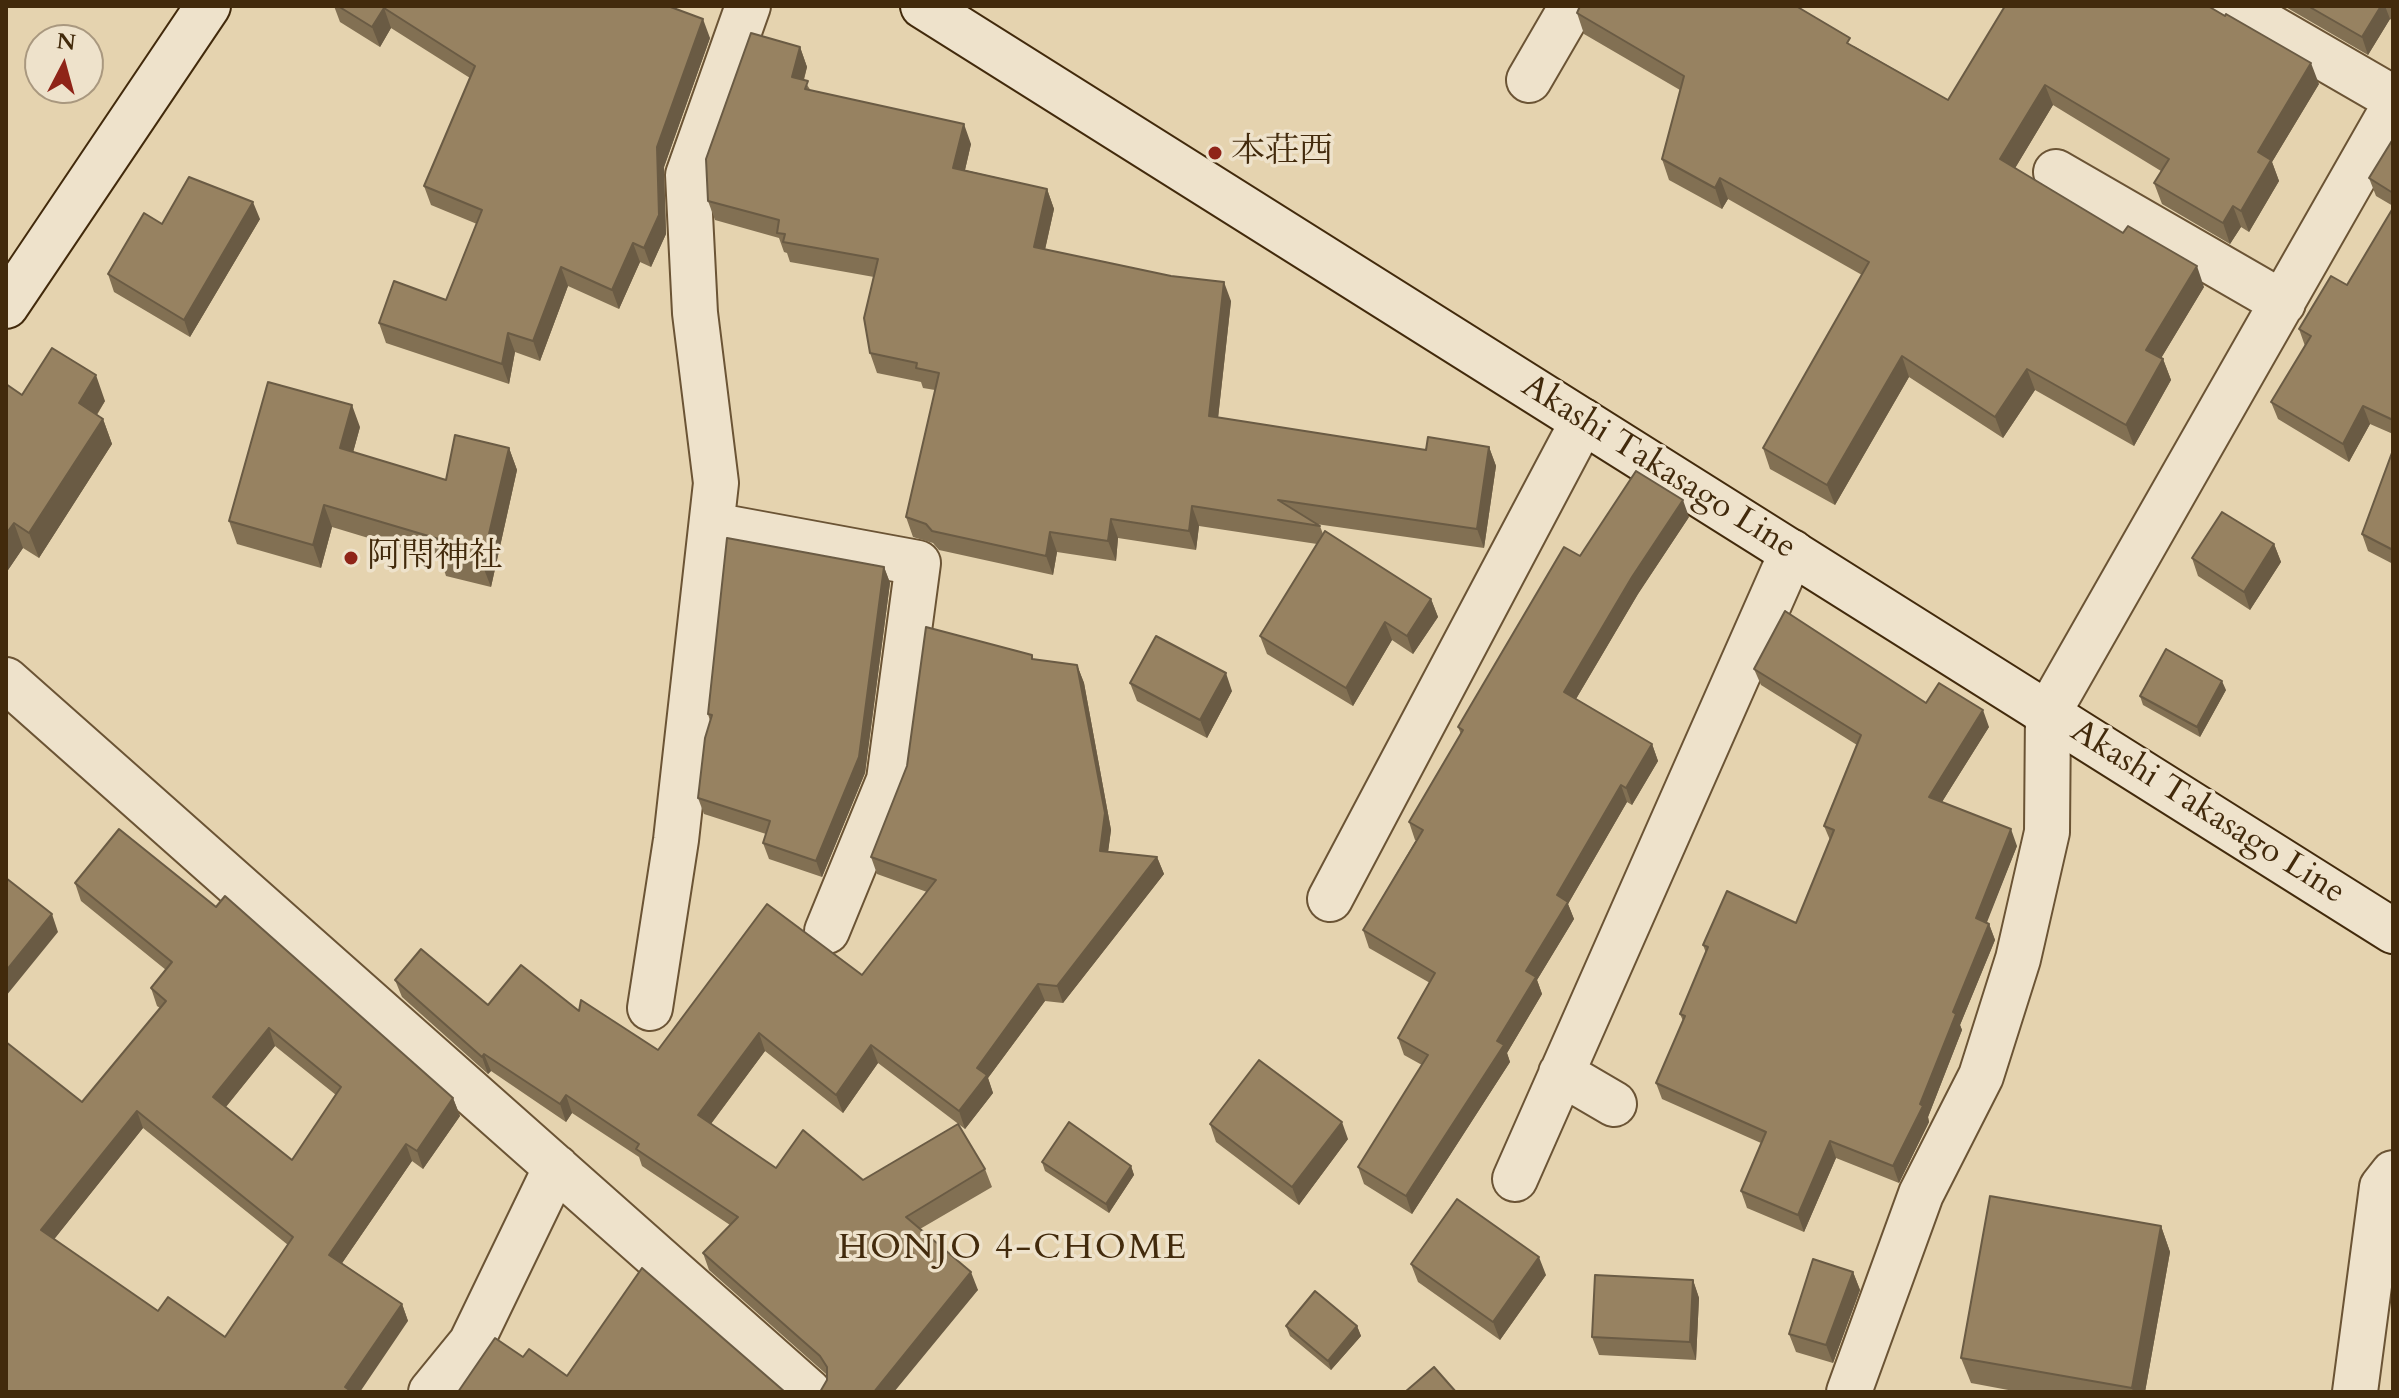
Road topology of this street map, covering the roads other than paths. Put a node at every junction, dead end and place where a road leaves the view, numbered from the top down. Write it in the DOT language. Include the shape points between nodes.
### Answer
graph roads {
  1 [pos="208,6"];
  2 [pos="748,6"];
  3 [pos="923,6"];
  4 [pos="1572,6"];
  5 [pos="2234,6"];
  6 [pos="1529,80"];
  7 [pos="2393,98"];
  8 [pos="2393,108"];
  9 [pos="2056,172"];
  10 [pos="2283,303"];
  11 [pos="6,306"];
  12 [pos="1583,421"];
  13 [pos="712,525"];
  14 [pos="1792,552"];
  15 [pos="6,680"];
  16 [pos="2048,713"];
  17 [pos="1330,899"];
  18 [pos="827,931"];
  19 [pos="2393,931"];
  20 [pos="650,1008"];
  21 [pos="1561,1073"];
  22 [pos="1614,1104"];
  23 [pos="556,1167"];
  24 [pos="2393,1173"];
  25 [pos="1515,1179"];
  26 [pos="431,1392"];
  27 [pos="809,1392"];
  28 [pos="1849,1392"];
  29 [pos="2355,1392"];
  1 -- 11 [label="street"];
  2 -- 13 [label="street" via="688,175 695,313 716,483"];
  3 -- 12 [label="street, Akashi Takasago Line"];
  4 -- 6 [label="street"];
  5 -- 7 [label="street"];
  8 -- 10 [label="street"];
  9 -- 10 [label="street"];
  10 -- 16 [label="street"];
  12 -- 14 [label="street, Akashi Takasago Line"];
  12 -- 17 [label="street"];
  13 -- 18 [label="street" via="918,563 889,780"];
  13 -- 20 [label="street" via="676,840"];
  14 -- 16 [label="street, Akashi Takasago Line"];
  14 -- 21 [label="street"];
  15 -- 23 [label="street"];
  16 -- 19 [label="street, Akashi Takasago Line"];
  16 -- 28 [label="street" via="2047,832 2018,959 1981,1076 1921,1194"];
  21 -- 22 [label="street"];
  21 -- 25 [label="street"];
  23 -- 26 [label="street" via="471,1343"];
  23 -- 27 [label="street"];
  24 -- 29 [label="street" via="2382,1187"];
}
